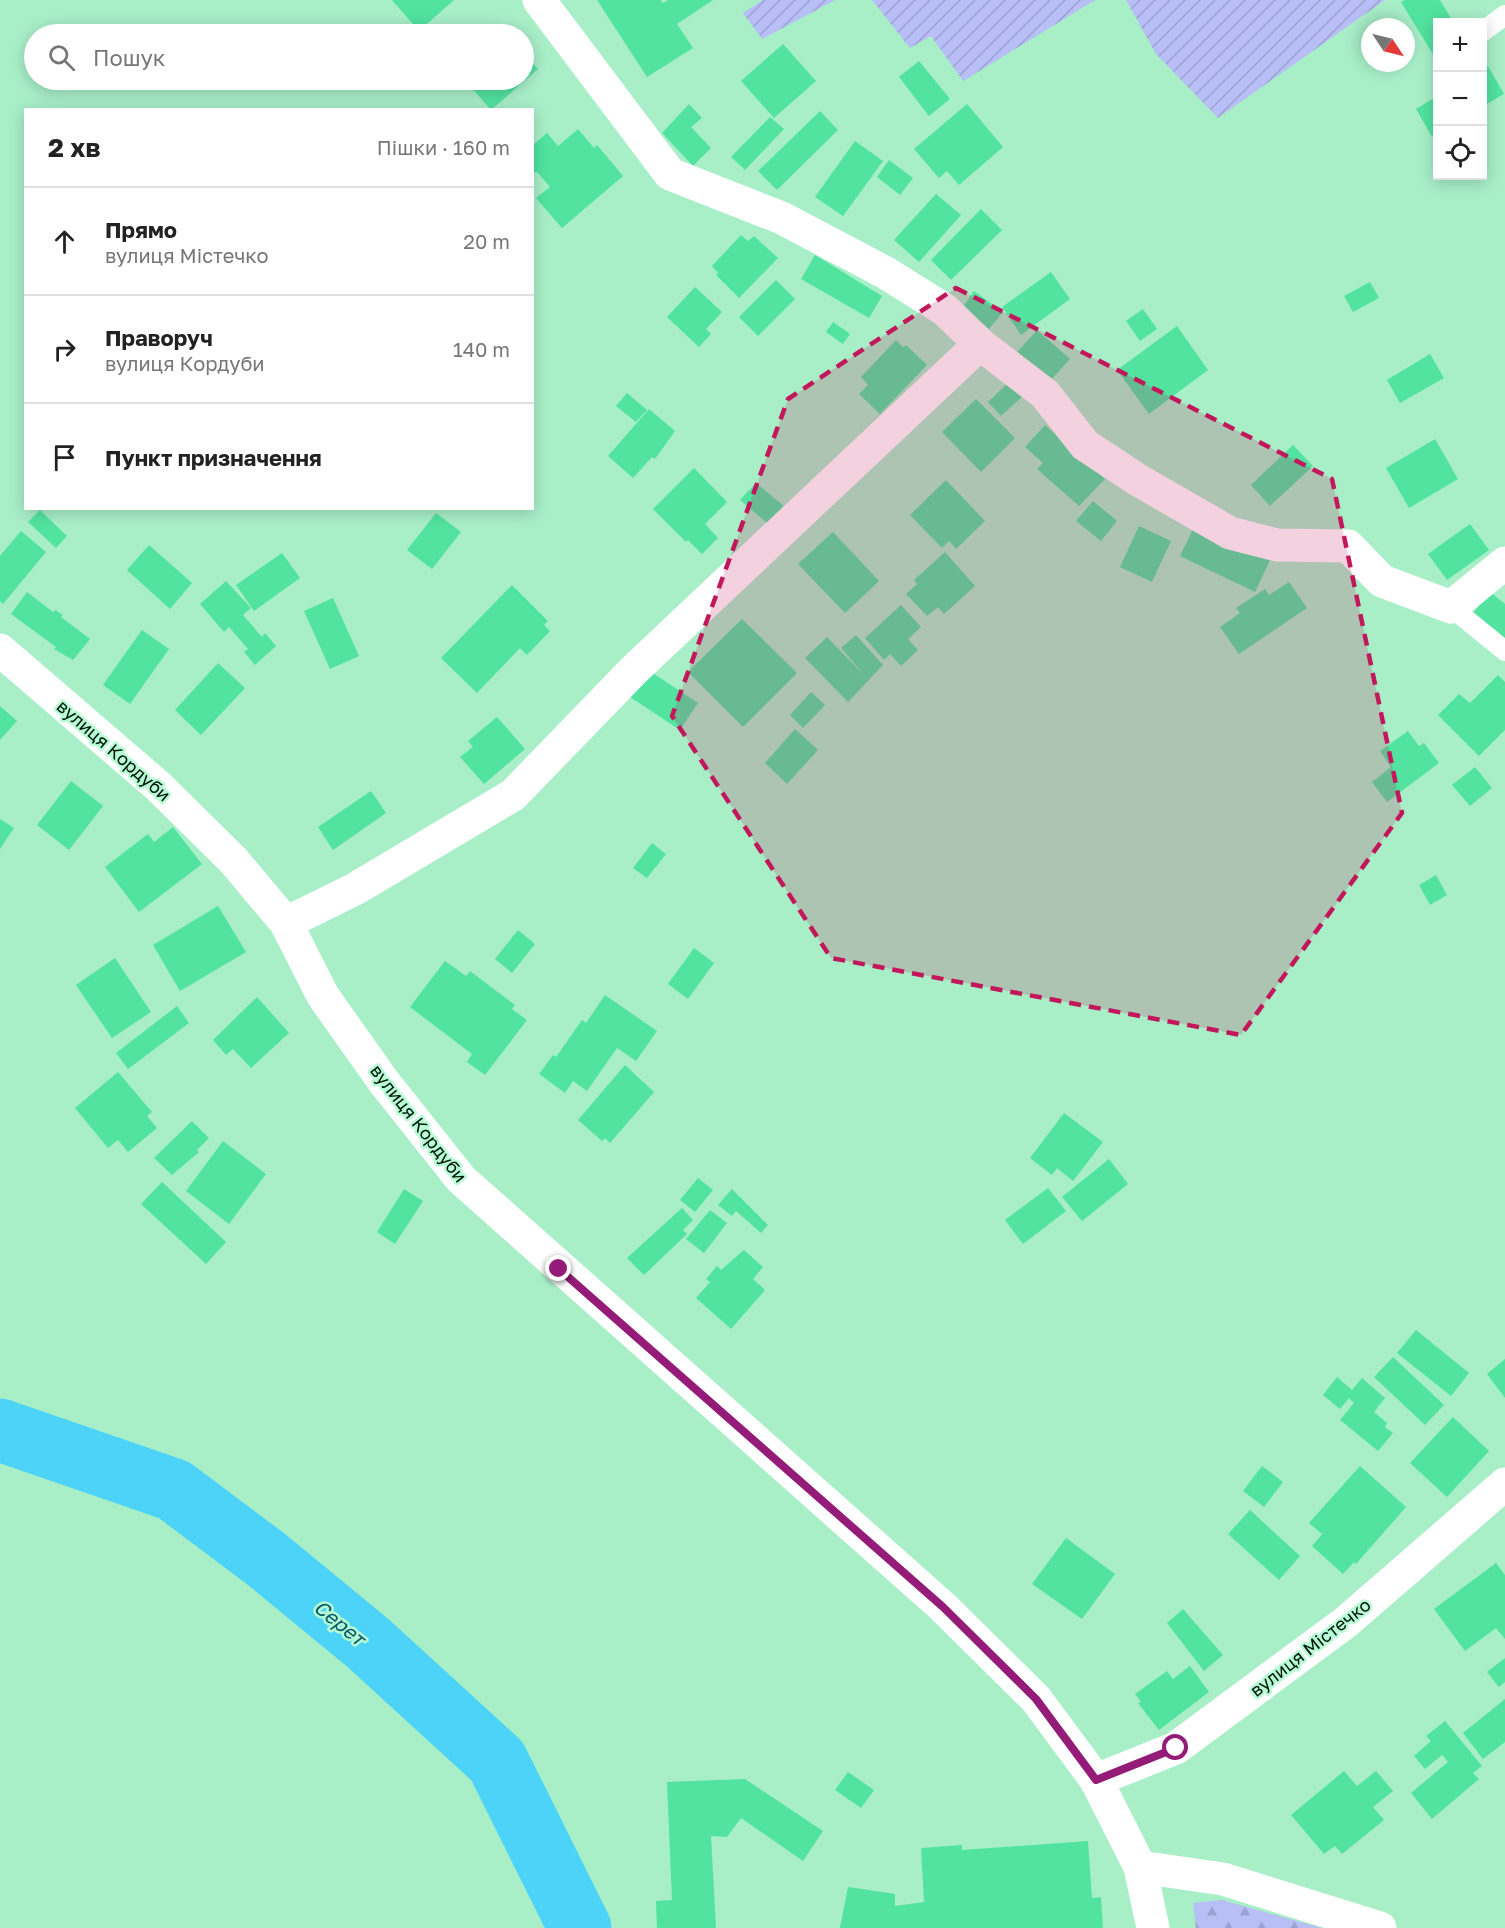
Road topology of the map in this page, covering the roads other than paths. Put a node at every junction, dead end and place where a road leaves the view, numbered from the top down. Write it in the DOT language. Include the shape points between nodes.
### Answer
graph roads {
  1 [pos="539,0"];
  2 [pos="1505,15"];
  3 [pos="1487,28"];
  4 [pos="980,344"];
  5 [pos="1505,564"];
  6 [pos="1451,607"];
  7 [pos="0,650"];
  8 [pos="1505,651"];
  9 [pos="286,923"];
  10 [pos="1505,1484"];
  11 [pos="1096,1780"];
  12 [pos="1140,1867"];
  13 [pos="1153,1928"];
  14 [pos="1380,1928"];
  1 -- 4 [label="street" via="670,174 782,218 886,273 945,310"];
  2 -- 3 [label="lane"];
  4 -- 6 [label="street" via="1045,394 1085,445 1230,533 1277,544 1348,546 1382,581"];
  4 -- 9 [label="street" via="634,670 513,795 355,889"];
  5 -- 6 [label="street"];
  6 -- 8 [label="lane"];
  7 -- 9 [label="street, вулиця Кордуби" via="158,786 233,860"];
  9 -- 11 [label="street, вулиця Кордуби" via="323,996 384,1082 461,1179 943,1607 1036,1699"];
  10 -- 11 [label="street, вулиця Містечко" via="1346,1622 1176,1748"];
  11 -- 12 [label="street, вулиця Кордуби"];
  12 -- 13 [label="street, вулиця Кордуби"];
  12 -- 14 [label="street" via="1223,1879"];
}
